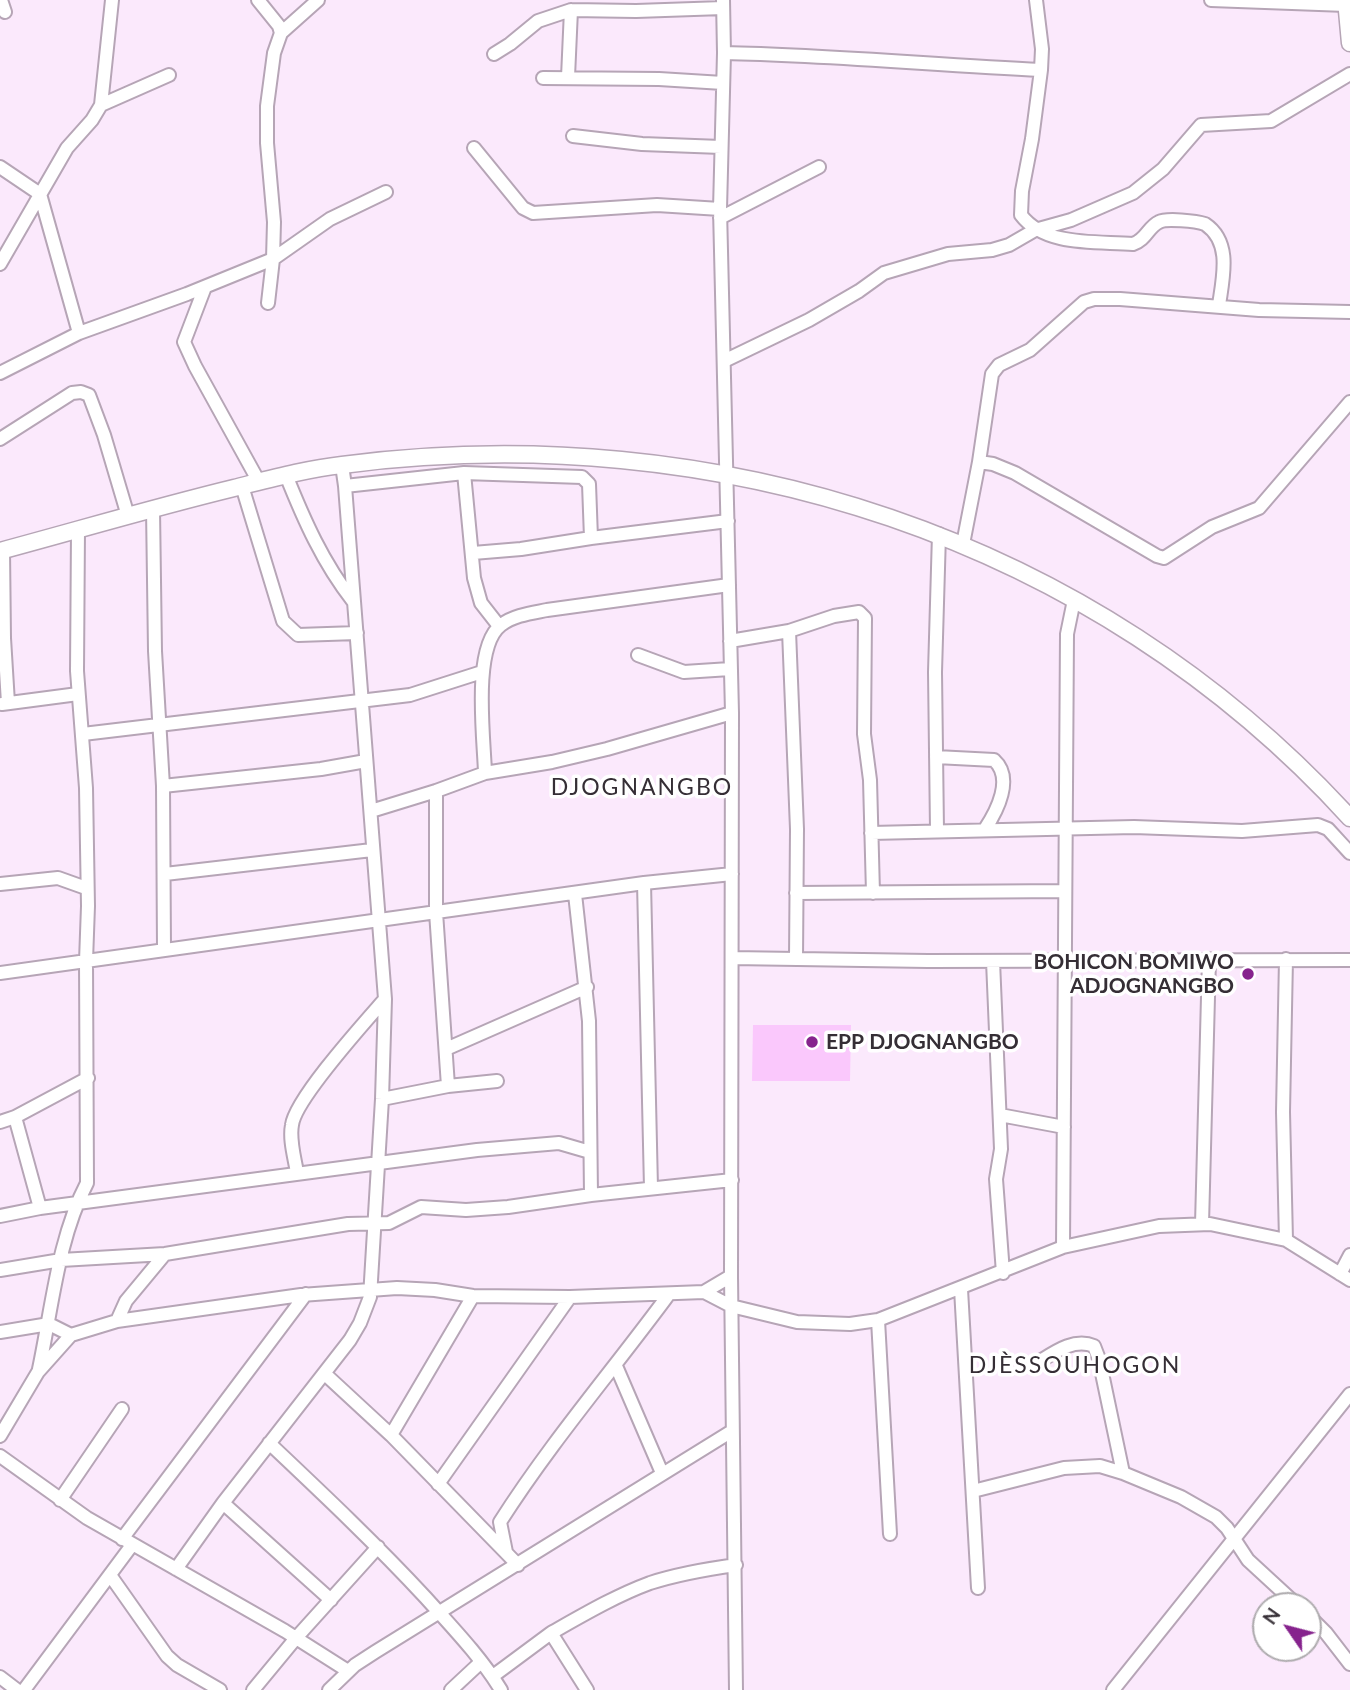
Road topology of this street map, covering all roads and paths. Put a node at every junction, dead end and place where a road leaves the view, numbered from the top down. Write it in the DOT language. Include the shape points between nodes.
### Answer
graph roads {
  1 [pos="111,0"];
  2 [pos="258,0"];
  3 [pos="318,0"];
  4 [pos="1023,0"];
  5 [pos="1037,0"];
  6 [pos="1042,0"];
  7 [pos="1211,0"];
  8 [pos="1274,2"];
  9 [pos="1346,3"];
  10 [pos="723,4"];
  11 [pos="571,10"];
  12 [pos="281,33"];
  13 [pos="1350,43"];
  14 [pos="724,52"];
  15 [pos="494,54"];
  16 [pos="1041,70"];
  17 [pos="1350,74"];
  18 [pos="169,75"];
  19 [pos="568,77"];
  20 [pos="543,78"];
  21 [pos="723,83"];
  22 [pos="101,104"];
  23 [pos="573,136"];
  24 [pos="722,147"];
  25 [pos="474,148"];
  26 [pos="0,167"];
  27 [pos="819,167"];
  28 [pos="386,192"];
  29 [pos="40,194"];
  30 [pos="720,214"];
  31 [pos="1035,230"];
  32 [pos="273,259"];
  33 [pos="0,264"];
  34 [pos="205,287"];
  35 [pos="268,303"];
  36 [pos="1219,305"];
  37 [pos="1350,312"];
  38 [pos="79,333"];
  39 [pos="724,361"];
  40 [pos="0,373"];
  41 [pos="1350,402"];
  42 [pos="0,439"];
  43 [pos="979,462"];
  44 [pos="342,465"];
  45 [pos="464,473"];
  46 [pos="727,473"];
  47 [pos="285,475"];
  48 [pos="258,482"];
  49 [pos="242,486"];
  50 [pos="345,486"];
  51 [pos="153,509"];
  52 [pos="128,516"];
  53 [pos="728,521"];
  54 [pos="78,530"];
  55 [pos="939,534"];
  56 [pos="592,538"];
  57 [pos="963,544"];
  58 [pos="2,551"];
  59 [pos="473,553"];
  60 [pos="729,585"];
  61 [pos="1074,600"];
  62 [pos="354,602"];
  63 [pos="499,626"];
  64 [pos="789,631"];
  65 [pos="357,633"];
  66 [pos="730,641"];
  67 [pos="638,655"];
  68 [pos="730,669"];
  69 [pos="482,672"];
  70 [pos="78,694"];
  71 [pos="363,702"];
  72 [pos="4,704"];
  73 [pos="732,712"];
  74 [pos="159,726"];
  75 [pos="83,734"];
  76 [pos="936,757"];
  77 [pos="366,761"];
  78 [pos="485,773"];
  79 [pos="163,786"];
  80 [pos="436,791"];
  81 [pos="371,811"];
  82 [pos="1350,818"];
  83 [pos="985,829"];
  84 [pos="937,830"];
  85 [pos="1065,830"];
  86 [pos="872,833"];
  87 [pos="372,850"];
  88 [pos="1350,853"];
  89 [pos="165,874"];
  90 [pos="732,874"];
  91 [pos="644,883"];
  92 [pos="0,884"];
  93 [pos="86,888"];
  94 [pos="1065,891"];
  95 [pos="796,893"];
  96 [pos="873,893"];
  97 [pos="575,894"];
  98 [pos="436,912"];
  99 [pos="379,921"];
  100 [pos="164,949"];
  101 [pos="732,958"];
  102 [pos="796,959"];
  103 [pos="1065,959"];
  104 [pos="1209,959"];
  105 [pos="1286,959"];
  106 [pos="1350,960"];
  107 [pos="86,961"];
  108 [pos="993,961"];
  109 [pos="0,973"];
  110 [pos="587,987"];
  111 [pos="385,999"];
  112 [pos="446,1049"];
  113 [pos="88,1078"];
  114 [pos="497,1081"];
  115 [pos="448,1086"];
  116 [pos="382,1099"];
  117 [pos="1000,1115"];
  118 [pos="15,1117"];
  119 [pos="0,1122"];
  120 [pos="1064,1127"];
  121 [pos="590,1152"];
  122 [pos="377,1162"];
  123 [pos="297,1173"];
  124 [pos="732,1180"];
  125 [pos="651,1188"];
  126 [pos="591,1195"];
  127 [pos="76,1204"];
  128 [pos="40,1208"];
  129 [pos="0,1216"];
  130 [pos="374,1222"];
  131 [pos="1202,1224"];
  132 [pos="1286,1240"];
  133 [pos="1063,1247"];
  134 [pos="165,1254"];
  135 [pos="1350,1255"];
  136 [pos="61,1260"];
  137 [pos="0,1270"];
  138 [pos="1003,1273"];
  139 [pos="731,1276"];
  140 [pos="1345,1277"];
  141 [pos="370,1289"];
  142 [pos="961,1289"];
  143 [pos="704,1292"];
  144 [pos="306,1294"];
  145 [pos="669,1294"];
  146 [pos="473,1296"];
  147 [pos="570,1297"];
  148 [pos="731,1306"];
  149 [pos="878,1320"];
  150 [pos="117,1321"];
  151 [pos="48,1324"];
  152 [pos="0,1332"];
  153 [pos="71,1335"];
  154 [pos="1034,1365"];
  155 [pos="616,1366"];
  156 [pos="38,1372"];
  157 [pos="325,1374"];
  158 [pos="1350,1394"];
  159 [pos="122,1409"];
  160 [pos="732,1431"];
  161 [pos="391,1435"];
  162 [pos="0,1436"];
  163 [pos="269,1443"];
  164 [pos="0,1456"];
  165 [pos="1123,1473"];
  166 [pos="662,1474"];
  167 [pos="438,1484"];
  168 [pos="974,1491"];
  169 [pos="60,1500"];
  170 [pos="223,1503"];
  171 [pos="500,1522"];
  172 [pos="482,1529"];
  173 [pos="890,1534"];
  174 [pos="1235,1540"];
  175 [pos="127,1542"];
  176 [pos="379,1547"];
  177 [pos="506,1552"];
  178 [pos="736,1564"];
  179 [pos="517,1565"];
  180 [pos="176,1569"];
  181 [pos="110,1575"];
  182 [pos="978,1588"];
  183 [pos="1283,1592"];
  184 [pos="331,1600"];
  185 [pos="440,1614"];
  186 [pos="1322,1629"];
  187 [pos="551,1633"];
  188 [pos="296,1638"];
  189 [pos="481,1662"];
  190 [pos="1350,1664"];
  191 [pos="348,1671"];
  192 [pos="493,1676"];
  193 [pos="0,1677"];
  194 [pos="17,1690"];
  195 [pos="24,1690"];
  196 [pos="220,1690"];
  197 [pos="253,1690"];
  198 [pos="329,1690"];
  199 [pos="452,1690"];
  200 [pos="501,1690"];
  201 [pos="587,1690"];
  202 [pos="736,1690"];
  203 [pos="1113,1690"];
  1 -- 22 [label="street"];
  2 -- 12 [label="street"];
  3 -- 12 [label="street"];
  4 -- 5 [label="street"];
  5 -- 6 [label="street"];
  5 -- 16 [label="street"];
  7 -- 8 [label="street"];
  8 -- 9 [label="street"];
  9 -- 13 [label="main road"];
  10 -- 11 [label="street" via="636,11"];
  10 -- 14 [label="street"];
  11 -- 15 [label="street" via="538,21"];
  11 -- 19 [label="street"];
  12 -- 32 [label="street" via="267,106"];
  14 -- 16 [label="street"];
  14 -- 21 [label="street"];
  16 -- 31 [label="street" via="1020,211"];
  17 -- 31 [label="street" via="1271,121 1201,125 1163,169 1133,193"];
  18 -- 22 [label="street"];
  19 -- 20 [label="street"];
  19 -- 21 [label="street"];
  21 -- 24 [label="street"];
  22 -- 29 [label="street"];
  23 -- 24 [label="street"];
  24 -- 30 [label="street"];
  25 -- 30 [label="street" via="523,208 533,212 657,205"];
  26 -- 29 [label="street"];
  27 -- 30 [label="street"];
  28 -- 32 [label="street" via="341,212"];
  29 -- 33 [label="street"];
  29 -- 38 [label="street"];
  30 -- 39 [label="street"];
  31 -- 36 [label="street" via="1061,239 1133,244 1162,220 1205,224 1220,239 1224,264"];
  31 -- 39 [label="street" via="992,250 948,254 884,273 809,320"];
  32 -- 34 [label="street"];
  32 -- 35 [label="street"];
  34 -- 38 [label="street"];
  34 -- 48 [label="street" via="184,342"];
  36 -- 37 [label="street"];
  36 -- 43 [label="street" via="1120,299 1084,302 1030,350 993,371"];
  38 -- 40 [label="street"];
  39 -- 46 [label="street"];
  41 -- 43 [label="street" via="1259,509 1212,527 1164,558 1015,473"];
  42 -- 52 [label="street" via="72,393 89,396"];
  43 -- 57 [label="street"];
  44 -- 46 [label="main road" via="472,455 574,455"];
  44 -- 47 [label="main road"];
  44 -- 50 [label="street"];
  45 -- 50 [label="street"];
  45 -- 56 [label="street" via="582,477 589,484"];
  45 -- 59 [label="street"];
  46 -- 53 [label="street"];
  46 -- 55 [label="main road" via="825,496"];
  47 -- 48 [label="main road"];
  47 -- 62 [label="street" via="305,523 336,580"];
  48 -- 49 [label="main road"];
  49 -- 51 [label="main road"];
  49 -- 65 [label="street" via="284,621 298,635"];
  50 -- 62 [label="street"];
  51 -- 52 [label="main road"];
  51 -- 74 [label="street"];
  52 -- 54 [label="main road"];
  53 -- 56 [label="street"];
  53 -- 60 [label="street"];
  54 -- 58 [label="main road"];
  54 -- 70 [label="street"];
  55 -- 57 [label="main road"];
  55 -- 76 [label="street"];
  56 -- 59 [label="street"];
  57 -- 61 [label="main road"];
  58 -- 72 [label="street"];
  59 -- 63 [label="street" via="477,593"];
  60 -- 63 [label="street" via="547,610"];
  60 -- 66 [label="street"];
  61 -- 82 [label="main road" via="1157,650 1222,698 1293,759"];
  61 -- 85 [label="street" via="1067,634"];
  62 -- 65 [label="street"];
  63 -- 69 [label="street" via="484,653"];
  64 -- 66 [label="street"];
  64 -- 86 [label="street" via="845,613 859,612 865,618 864,724"];
  64 -- 95 [label="street"];
  65 -- 71 [label="street"];
  66 -- 68 [label="street"];
  67 -- 68 [label="street" via="684,672"];
  68 -- 73 [label="street"];
  69 -- 71 [label="street" via="410,695"];
  69 -- 78 [label="street"];
  70 -- 72 [label="street"];
  70 -- 75 [label="street"];
  71 -- 74 [label="street"];
  71 -- 77 [label="street"];
  73 -- 78 [label="street" via="607,749"];
  73 -- 90 [label="street"];
  74 -- 75 [label="street"];
  74 -- 79 [label="street"];
  75 -- 93 [label="street"];
  76 -- 83 [label="street" via="999,764 1002,797"];
  76 -- 84 [label="street"];
  77 -- 79 [label="street"];
  77 -- 81 [label="street"];
  78 -- 80 [label="street"];
  79 -- 89 [label="street"];
  80 -- 81 [label="street"];
  80 -- 98 [label="street"];
  81 -- 87 [label="street"];
  83 -- 84 [label="street"];
  83 -- 85 [label="street"];
  84 -- 86 [label="street"];
  85 -- 88 [label="street" via="1242,831 1318,825 1328,829"];
  85 -- 94 [label="street"];
  86 -- 96 [label="street"];
  87 -- 89 [label="street"];
  87 -- 99 [label="street"];
  89 -- 100 [label="street"];
  90 -- 91 [label="street"];
  90 -- 101 [label="street"];
  91 -- 97 [label="street"];
  91 -- 125 [label="street"];
  92 -- 93 [label="street" via="58,878"];
  93 -- 107 [label="street"];
  94 -- 96 [label="street"];
  94 -- 103 [label="street"];
  95 -- 96 [label="street"];
  95 -- 102 [label="street"];
  97 -- 98 [label="street"];
  97 -- 110 [label="street"];
  98 -- 99 [label="street"];
  98 -- 112 [label="street"];
  99 -- 100 [label="street"];
  99 -- 111 [label="street"];
  100 -- 107 [label="street"];
  101 -- 102 [label="street"];
  101 -- 124 [label="street"];
  102 -- 108 [label="street"];
  103 -- 104 [label="street"];
  103 -- 108 [label="street"];
  103 -- 120 [label="street"];
  104 -- 105 [label="street"];
  104 -- 131 [label="street"];
  105 -- 106 [label="street"];
  105 -- 132 [label="street"];
  107 -- 109 [label="street"];
  107 -- 113 [label="street"];
  108 -- 117 [label="street"];
  110 -- 112 [label="street"];
  110 -- 121 [label="street"];
  111 -- 116 [label="street"];
  111 -- 123 [label="street" via="329,1065 296,1114 291,1129"];
  112 -- 115 [label="street"];
  113 -- 118 [label="street"];
  113 -- 127 [label="street" via="87,1183"];
  114 -- 115 [label="street"];
  115 -- 116 [label="street"];
  116 -- 122 [label="street"];
  117 -- 120 [label="street"];
  117 -- 138 [label="street" via="996,1180"];
  118 -- 119 [label="street"];
  118 -- 128 [label="street"];
  120 -- 133 [label="street"];
  121 -- 122 [label="street" via="550,1143"];
  121 -- 126 [label="street"];
  122 -- 123 [label="street"];
  122 -- 130 [label="street"];
  123 -- 127 [label="street"];
  124 -- 125 [label="street"];
  124 -- 139 [label="street"];
  125 -- 126 [label="street"];
  126 -- 130 [label="street" via="466,1210 421,1207 394,1222"];
  127 -- 128 [label="street"];
  127 -- 136 [label="street"];
  128 -- 129 [label="street"];
  130 -- 134 [label="street"];
  130 -- 141 [label="street"];
  131 -- 132 [label="street"];
  131 -- 133 [label="street" via="1159,1226"];
  132 -- 140 [label="street"];
  133 -- 138 [label="street"];
  134 -- 136 [label="street"];
  134 -- 150 [label="street" via="126,1301"];
  135 -- 140 [label="street"];
  136 -- 137 [label="street"];
  136 -- 151 [label="street"];
  138 -- 142 [label="street"];
  139 -- 143 [label="street"];
  139 -- 148 [label="street"];
  141 -- 144 [label="street"];
  141 -- 146 [label="street" via="416,1288"];
  141 -- 157 [label="street" via="360,1323"];
  142 -- 149 [label="street"];
  142 -- 168 [label="street"];
  143 -- 145 [label="street"];
  143 -- 148 [label="street"];
  144 -- 150 [label="street"];
  144 -- 175 [label="street"];
  145 -- 147 [label="street"];
  145 -- 155 [label="street"];
  146 -- 147 [label="street"];
  146 -- 161 [label="street"];
  147 -- 167 [label="street"];
  148 -- 149 [label="street" via="797,1322"];
  148 -- 160 [label="street"];
  149 -- 173 [label="street"];
  150 -- 153 [label="street"];
  151 -- 152 [label="street"];
  151 -- 153 [label="street"];
  151 -- 156 [label="street"];
  153 -- 156 [label="street"];
  154 -- 165 [label="street" via="1068,1346 1094,1346"];
  155 -- 166 [label="street"];
  155 -- 171 [label="street" via="544,1456"];
  156 -- 162 [label="street"];
  157 -- 161 [label="street"];
  157 -- 163 [label="street"];
  158 -- 174 [label="street"];
  159 -- 169 [label="street"];
  160 -- 166 [label="street"];
  160 -- 178 [label="street"];
  161 -- 167 [label="street"];
  163 -- 170 [label="street"];
  163 -- 176 [label="street"];
  164 -- 169 [label="street"];
  165 -- 168 [label="street" via="1100,1466 1064,1468"];
  165 -- 174 [label="street" via="1200,1507 1216,1517"];
  166 -- 179 [label="street"];
  167 -- 172 [label="street"];
  168 -- 182 [label="street"];
  169 -- 175 [label="street"];
  170 -- 180 [label="street"];
  170 -- 184 [label="street"];
  171 -- 172 [label="street"];
  171 -- 177 [label="street"];
  172 -- 177 [label="street"];
  174 -- 183 [label="street" via="1248,1560"];
  174 -- 203 [label="street"];
  175 -- 180 [label="street"];
  175 -- 181 [label="street"];
  176 -- 184 [label="street"];
  176 -- 185 [label="street"];
  177 -- 179 [label="street"];
  178 -- 187 [label="street" via="650,1583"];
  178 -- 202 [label="street"];
  179 -- 185 [label="street"];
  180 -- 188 [label="street"];
  181 -- 195 [label="street"];
  181 -- 196 [label="street" via="167,1656"];
  184 -- 188 [label="street"];
  185 -- 189 [label="street"];
  185 -- 191 [label="street"];
  186 -- 190 [label="street"];
  187 -- 192 [label="street"];
  187 -- 201 [label="street"];
  188 -- 191 [label="street"];
  188 -- 197 [label="street"];
  189 -- 192 [label="street"];
  189 -- 199 [label="street"];
  191 -- 198 [label="street"];
  192 -- 200 [label="street"];
  193 -- 194 [label="street"];
}
